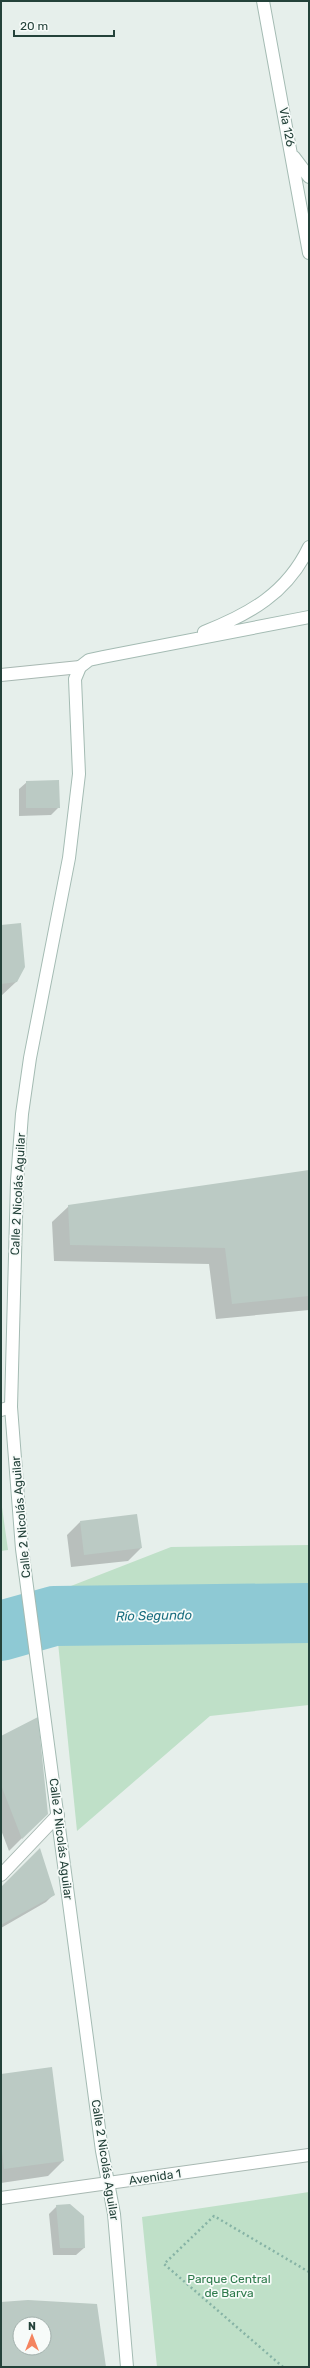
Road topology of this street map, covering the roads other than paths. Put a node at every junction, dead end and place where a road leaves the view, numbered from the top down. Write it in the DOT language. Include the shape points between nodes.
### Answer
graph roads {
  1 [pos="263,1"];
  2 [pos="292,154"];
  3 [pos="309,177"];
  4 [pos="309,252"];
  5 [pos="309,548"];
  6 [pos="309,617"];
  7 [pos="171,644"];
  8 [pos="80,667"];
  9 [pos="1,675"];
  10 [pos="6,1408"];
  11 [pos="58,1815"];
  12 [pos="1,1875"];
  13 [pos="309,2156"];
  14 [pos="108,2183"];
  15 [pos="1,2198"];
  16 [pos="126,2367"];
  1 -- 2 [label="main road, Vía 126"];
  2 -- 3 [label="main road"];
  2 -- 4 [label="main road, Vía 126"];
  5 -- 7 [label="main road" via="301,564 278,592 234,620"];
  6 -- 7 [label="main road"];
  7 -- 8 [label="main road" via="89,660"];
  8 -- 9 [label="main road"];
  8 -- 10 [label="main road, Calle 2 Nicolás Aguilar" via="75,679 79,774 69,858 30,1058 22,1114"];
  10 -- 11 [label="main road, Calle 2 Nicolás Aguilar"];
  11 -- 12 [label="main road"];
  11 -- 14 [label="main road, Calle 2 Nicolás Aguilar"];
  13 -- 14 [label="main road, Avenida 1"];
  14 -- 15 [label="main road, Avenida 1"];
  14 -- 16 [label="main road, Calle 2 Nicolás Aguilar" via="114,2214"];
}
